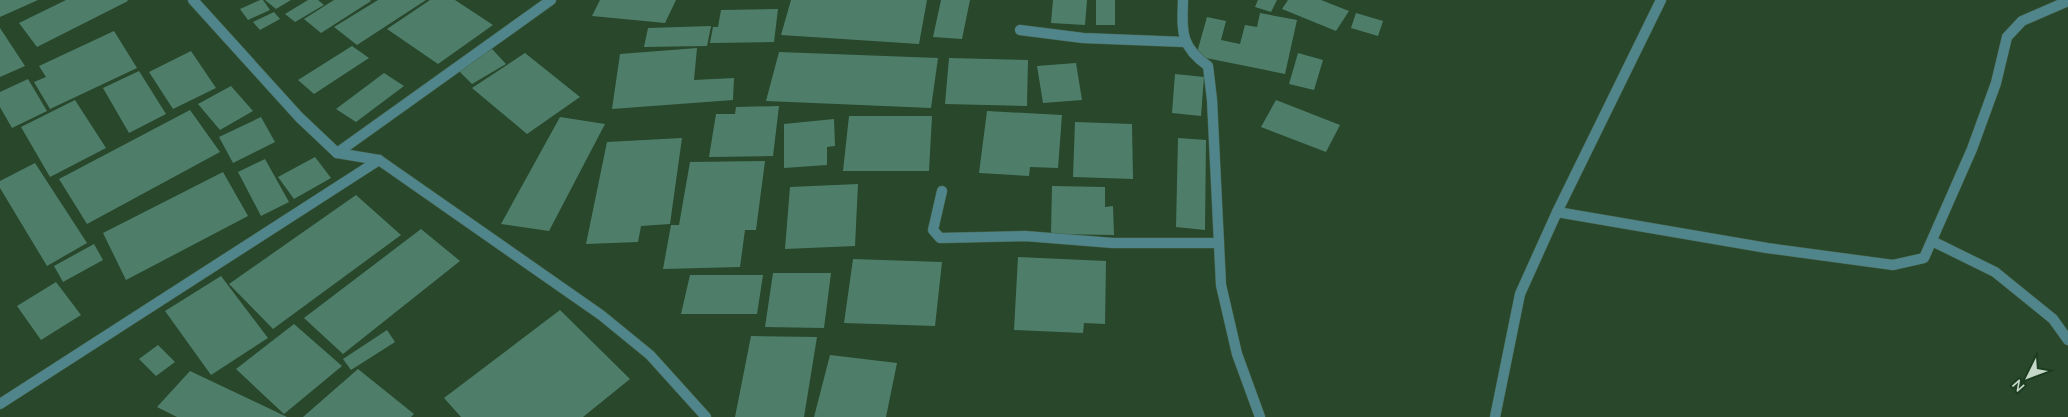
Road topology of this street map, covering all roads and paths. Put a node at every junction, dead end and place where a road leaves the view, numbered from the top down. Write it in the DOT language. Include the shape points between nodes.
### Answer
graph roads {
  1 [pos="193,0"];
  2 [pos="551,0"];
  3 [pos="1183,0"];
  4 [pos="1661,0"];
  5 [pos="2068,1"];
  6 [pos="1020,30"];
  7 [pos="1184,42"];
  8 [pos="337,152"];
  9 [pos="379,160"];
  10 [pos="942,191"];
  11 [pos="1557,212"];
  12 [pos="1932,241"];
  13 [pos="1218,243"];
  14 [pos="2068,340"];
  15 [pos="0,404"];
  16 [pos="706,417"];
  17 [pos="1260,417"];
  18 [pos="1495,417"];
  1 -- 8 [label="street" via="298,117"];
  2 -- 8 [label="street"];
  3 -- 7 [label="street"];
  4 -- 11 [label="street"];
  5 -- 12 [label="street" via="2022,21 2007,37 1996,83 1972,149"];
  6 -- 7 [label="street" via="1083,38"];
  7 -- 13 [label="street" via="1193,57 1208,66"];
  8 -- 9 [label="street"];
  9 -- 15 [label="street"];
  9 -- 16 [label="street" via="601,315 650,355"];
  10 -- 13 [label="street" via="933,230 940,238 1025,236 1113,242"];
  11 -- 12 [label="street" via="1767,248 1894,265 1924,258"];
  11 -- 18 [label="street" via="1520,294"];
  12 -- 14 [label="street" via="1995,272 2052,320"];
  13 -- 17 [label="street" via="1221,284 1237,354"];
}
